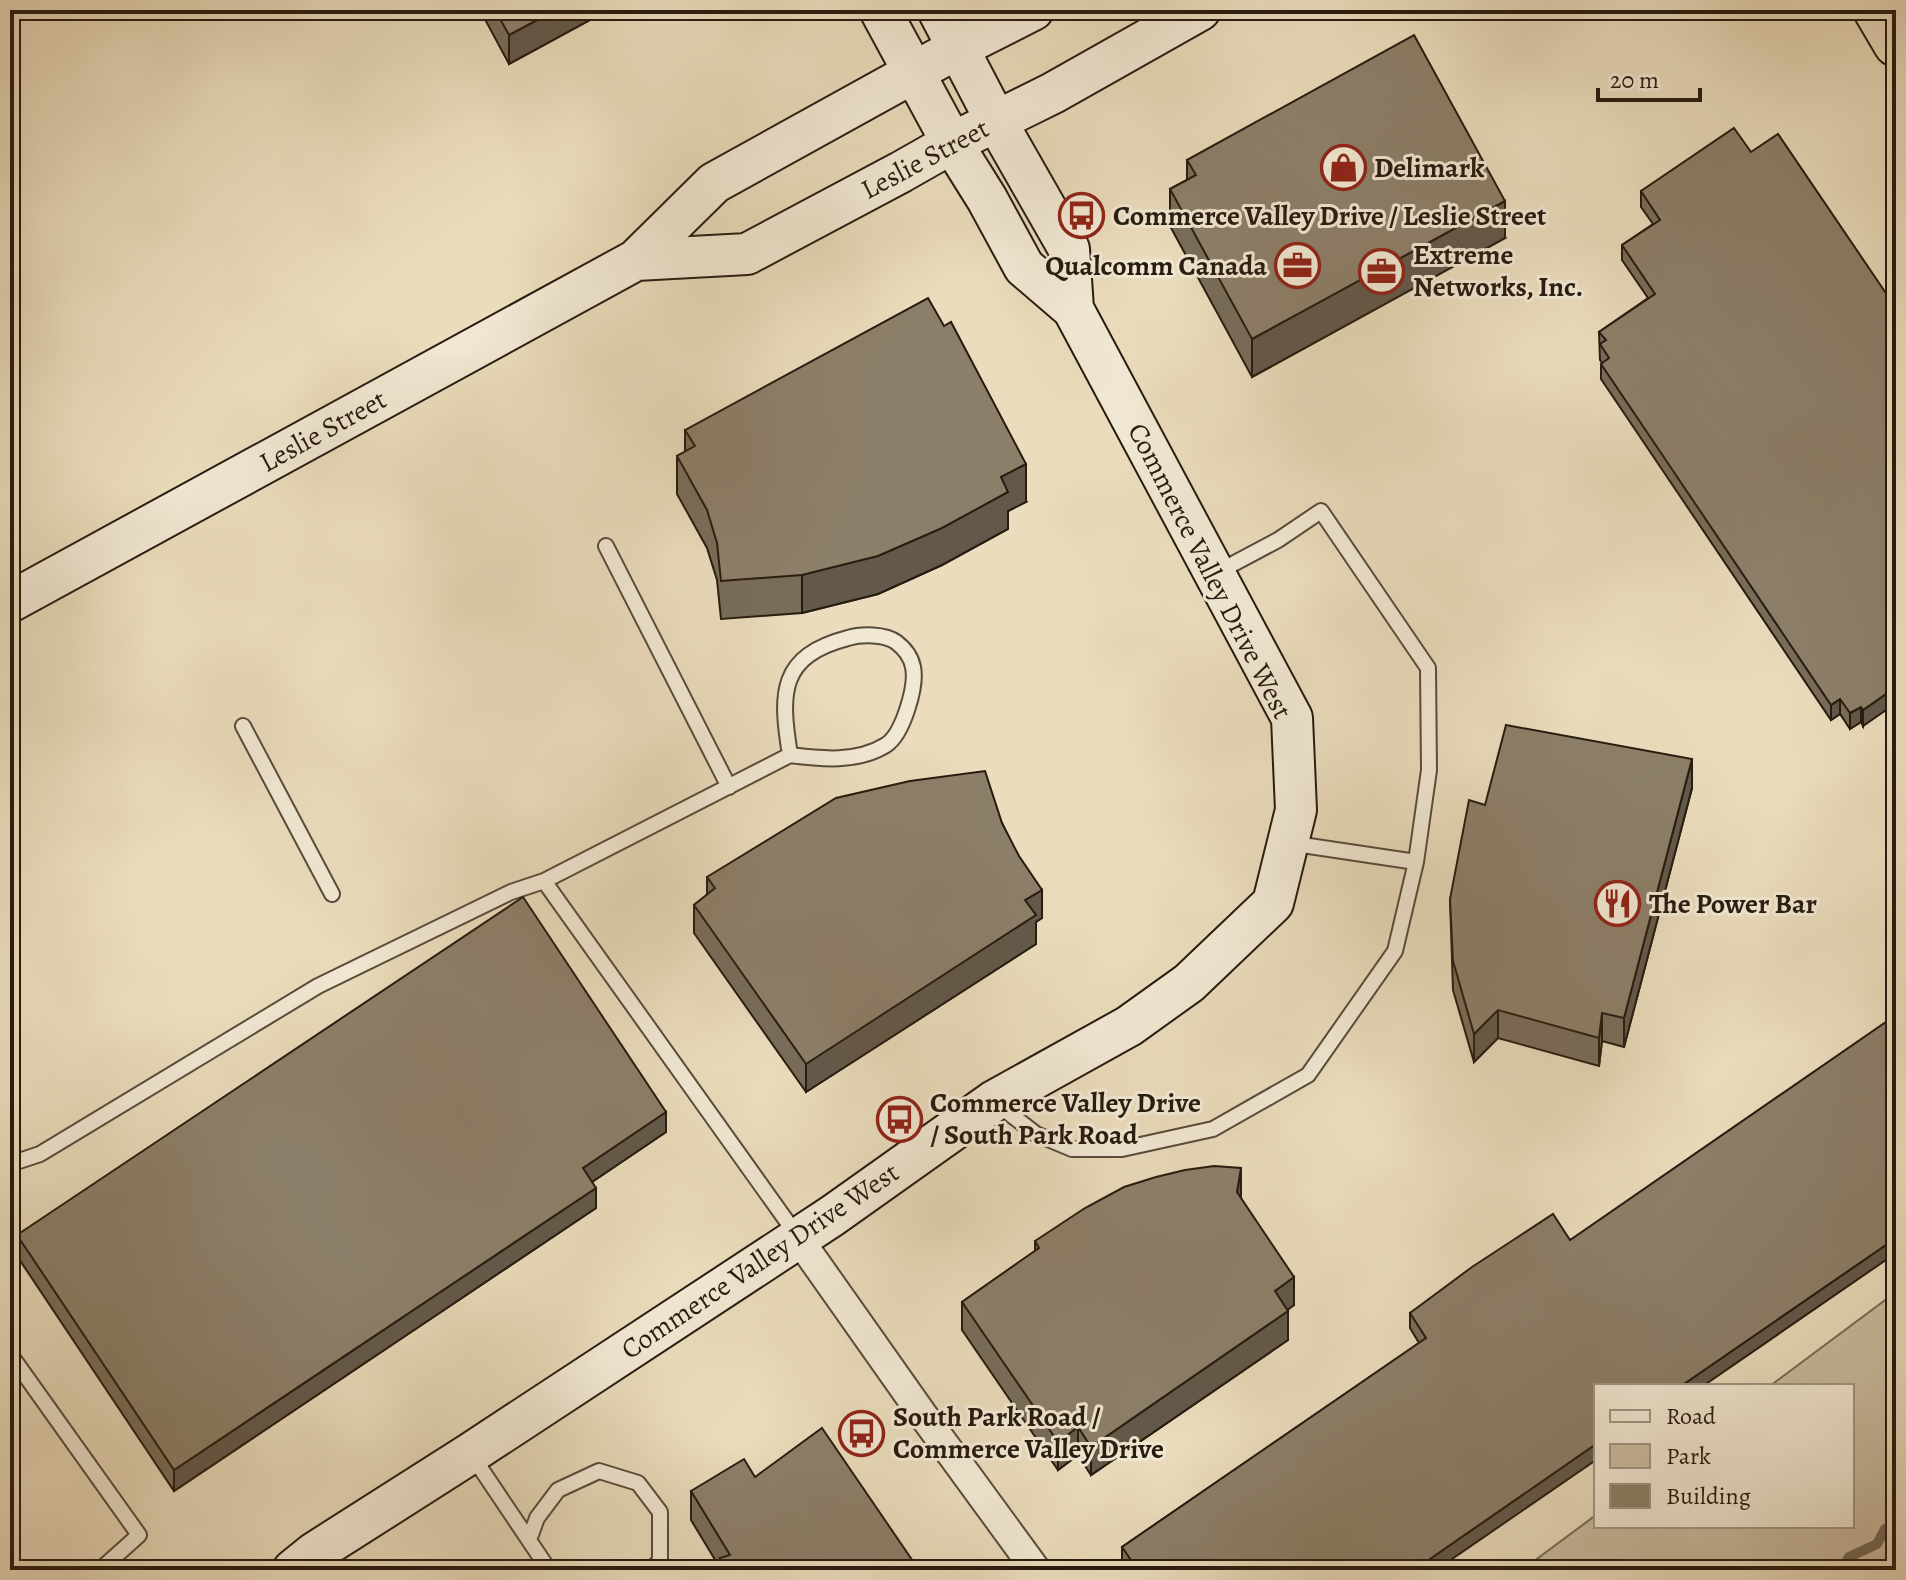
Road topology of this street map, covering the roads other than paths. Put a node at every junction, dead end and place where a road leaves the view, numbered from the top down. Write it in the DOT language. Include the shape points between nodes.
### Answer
graph roads {
  1 [pos="880,10"];
  2 [pos="938,10"];
  3 [pos="1033,10"];
  4 [pos="1200,10"];
  5 [pos="1876,10"];
  6 [pos="1896,44"];
  7 [pos="958,48"];
  8 [pos="914,72"];
  9 [pos="996,121"];
  10 [pos="952,143"];
  11 [pos="636,260"];
  12 [pos="1073,309"];
  13 [pos="606,546"];
  14 [pos="1214,574"];
  15 [pos="10,602"];
  16 [pos="243,726"];
  17 [pos="790,755"];
  18 [pos="729,787"];
  19 [pos="1288,843"];
  20 [pos="1416,862"];
  21 [pos="544,881"];
  22 [pos="332,894"];
  23 [pos="994,1101"];
  24 [pos="10,1164"];
  25 [pos="798,1238"];
  26 [pos="10,1354"];
  27 [pos="471,1453"];
  28 [pos="529,1540"];
  29 [pos="100,1570"];
  30 [pos="293,1570"];
  31 [pos="549,1570"];
  32 [pos="650,1570"];
  33 [pos="1036,1570"];
  1 -- 8 [label="street, Commerce Valley Drive West"];
  2 -- 7 [label="street, Commerce Valley Drive West"];
  3 -- 7 [label="street, Leslie Street"];
  4 -- 9 [label="street, Leslie Street"];
  5 -- 6 [label="highway"];
  7 -- 8 [label="street, Leslie Street"];
  7 -- 9 [label="street, Commerce Valley Drive West"];
  8 -- 10 [label="street, Commerce Valley Drive West"];
  8 -- 11 [label="street, Leslie Street" via="714,183"];
  9 -- 10 [label="street, Leslie Street"];
  9 -- 12 [label="street, Commerce Valley Drive West" via="1069,249"];
  10 -- 11 [label="street, Leslie Street" via="747,254"];
  10 -- 12 [label="street, Commerce Valley Drive West" via="1024,267"];
  11 -- 15 [label="street, Leslie Street"];
  12 -- 14 [label="street, Commerce Valley Drive West"];
  13 -- 18 [label="lane"];
  14 -- 19 [label="street, Commerce Valley Drive West" via="1292,718 1296,810"];
  14 -- 20 [label="lane" via="1321,511 1428,668 1429,770"];
  16 -- 22 [label="lane"];
  17 -- 17 [label="lane" via="841,758 888,743 909,704 914,669 909,655 894,640 853,636 821,646 797,664 786,690"];
  17 -- 18 [label="lane"];
  18 -- 21 [label="lane"];
  19 -- 20 [label="lane"];
  19 -- 23 [label="street, Commerce Valley Drive West" via="1273,903 1189,983 1129,1026"];
  20 -- 23 [label="lane" via="1395,951 1308,1075 1213,1129 1122,1149 1072,1149 1036,1134"];
  21 -- 24 [label="lane" via="318,986 40,1154"];
  21 -- 25 [label="lane"];
  23 -- 25 [label="street, Commerce Valley Drive West"];
  25 -- 27 [label="street, Commerce Valley Drive West"];
  25 -- 33 [label="street"];
  26 -- 29 [label="lane" via="139,1535"];
  27 -- 28 [label="lane"];
  27 -- 30 [label="street, Commerce Valley Drive West"];
  28 -- 31 [label="lane"];
  28 -- 32 [label="lane" via="537,1518 558,1490 599,1471 638,1483 660,1512 660,1561"];
}
